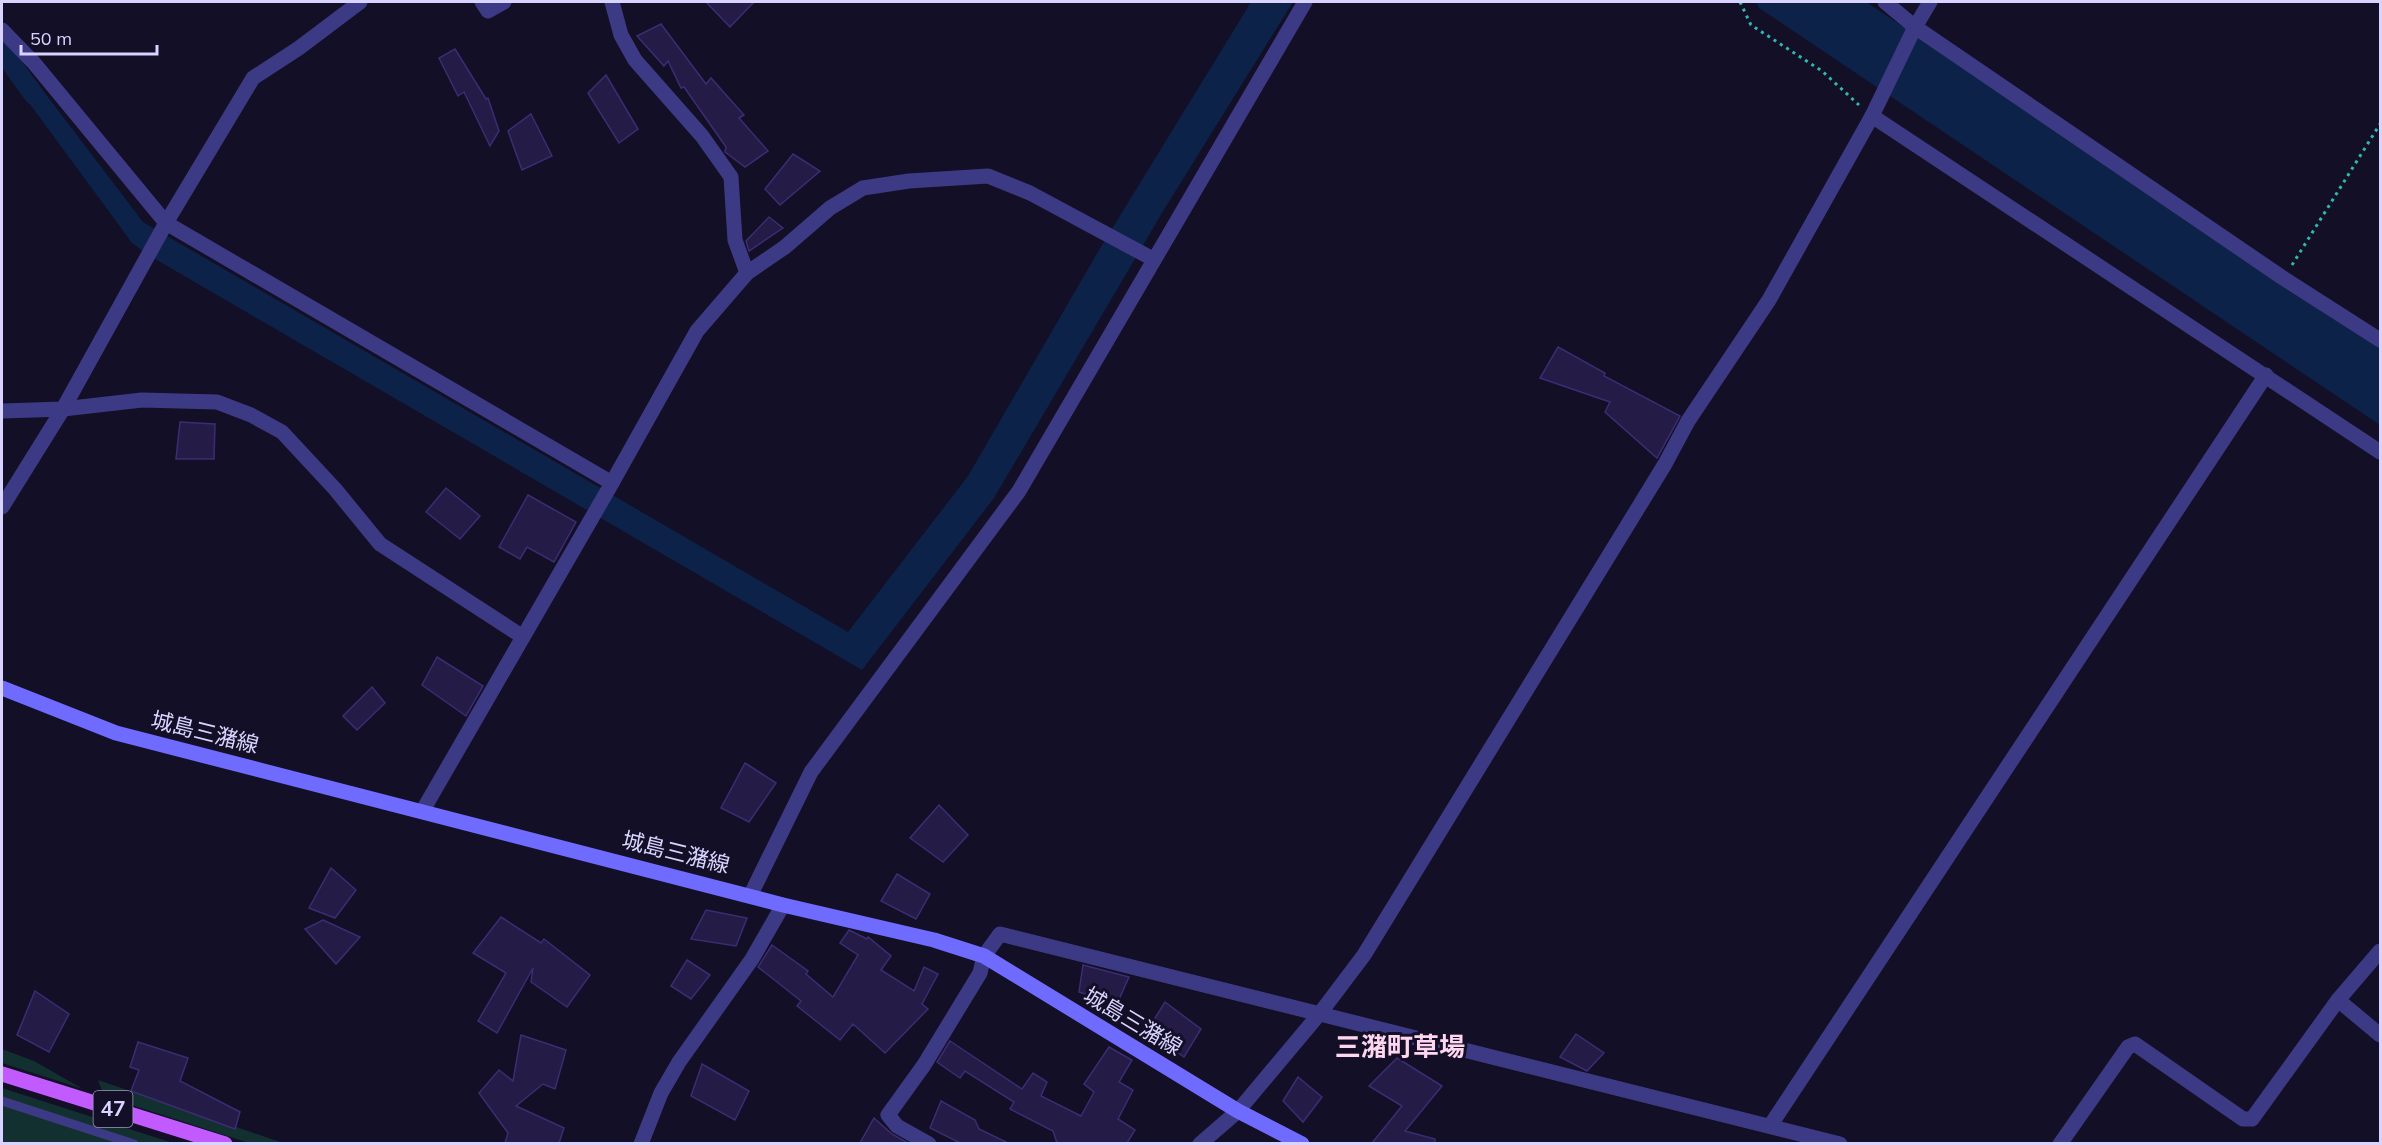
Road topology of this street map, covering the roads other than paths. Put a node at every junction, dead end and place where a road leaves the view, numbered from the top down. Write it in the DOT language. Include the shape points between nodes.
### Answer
graph roads {
  1 [pos="360,2"];
  2 [pos="482,2"];
  3 [pos="504,2"];
  4 [pos="612,2"];
  5 [pos="1305,2"];
  6 [pos="1885,2"];
  7 [pos="1930,2"];
  8 [pos="1915,27"];
  9 [pos="2,30"];
  10 [pos="1872,116"];
  11 [pos="165,226"];
  12 [pos="1153,259"];
  13 [pos="747,273"];
  14 [pos="2380,340"];
  15 [pos="2266,375"];
  16 [pos="63,409"];
  17 [pos="2,411"];
  18 [pos="2380,452"];
  19 [pos="610,487"];
  20 [pos="2,507"];
  21 [pos="523,636"];
  22 [pos="2,688"];
  23 [pos="423,810"];
  24 [pos="751,894"];
  25 [pos="783,904"];
  26 [pos="2380,951"];
  27 [pos="984,956"];
  28 [pos="2338,1000"];
  29 [pos="1321,1012"];
  30 [pos="2380,1035"];
  31 [pos="2,1074"];
  32 [pos="2,1101"];
  33 [pos="1238,1111"];
  34 [pos="1770,1126"];
  35 [pos="134,1143"];
  36 [pos="225,1143"];
  37 [pos="641,1143"];
  38 [pos="929,1143"];
  39 [pos="1200,1143"];
  40 [pos="1302,1143"];
  41 [pos="1840,1143"];
  42 [pos="2060,1143"];
  1 -- 11 [label="street" via="253,78"];
  2 -- 3 [label="street" via="488,11"];
  4 -- 13 [label="street" via="621,35 635,60 702,136 731,177 735,240"];
  5 -- 12 [label="street"];
  6 -- 8 [label="street"];
  7 -- 8 [label="street"];
  8 -- 10 [label="street"];
  8 -- 14 [label="street"];
  9 -- 11 [label="street" via="34,63"];
  10 -- 15 [label="street"];
  10 -- 29 [label="street" via="1769,300 1688,421 1364,955"];
  11 -- 16 [label="street"];
  11 -- 19 [label="street"];
  12 -- 13 [label="street" via="1030,193 988,176 863,188 830,208"];
  12 -- 24 [label="street" via="1019,491 811,771"];
  13 -- 19 [label="street" via="696,331"];
  15 -- 18 [label="street"];
  15 -- 34 [label="street"];
  16 -- 17 [label="street"];
  16 -- 20 [label="street"];
  16 -- 21 [label="street" via="142,400 217,402 251,415 282,432 380,544"];
  19 -- 21 [label="street"];
  21 -- 23 [label="street"];
  22 -- 23 [label="main road, 城島三潴線" via="116,733"];
  23 -- 24 [label="main road, 城島三潴線"];
  24 -- 25 [label="main road, 城島三潴線"];
  25 -- 27 [label="main road, 城島三潴線"];
  25 -- 37 [label="street" via="753,959 673,1072"];
  26 -- 28 [label="street"];
  27 -- 29 [label="street" via="1000,934"];
  27 -- 33 [label="main road, 城島三潴線"];
  27 -- 38 [label="street" via="980,973 888,1116 897,1126"];
  28 -- 30 [label="street"];
  28 -- 42 [label="street" via="2252,1119 2243,1119 2135,1044 2128,1047"];
  29 -- 33 [label="street"];
  29 -- 34 [label="street"];
  31 -- 36 [label="main road, 47"];
  32 -- 35 [label="lane"];
  33 -- 39 [label="street"];
  33 -- 40 [label="main road, 城島三潴線"];
  34 -- 41 [label="street"];
}
